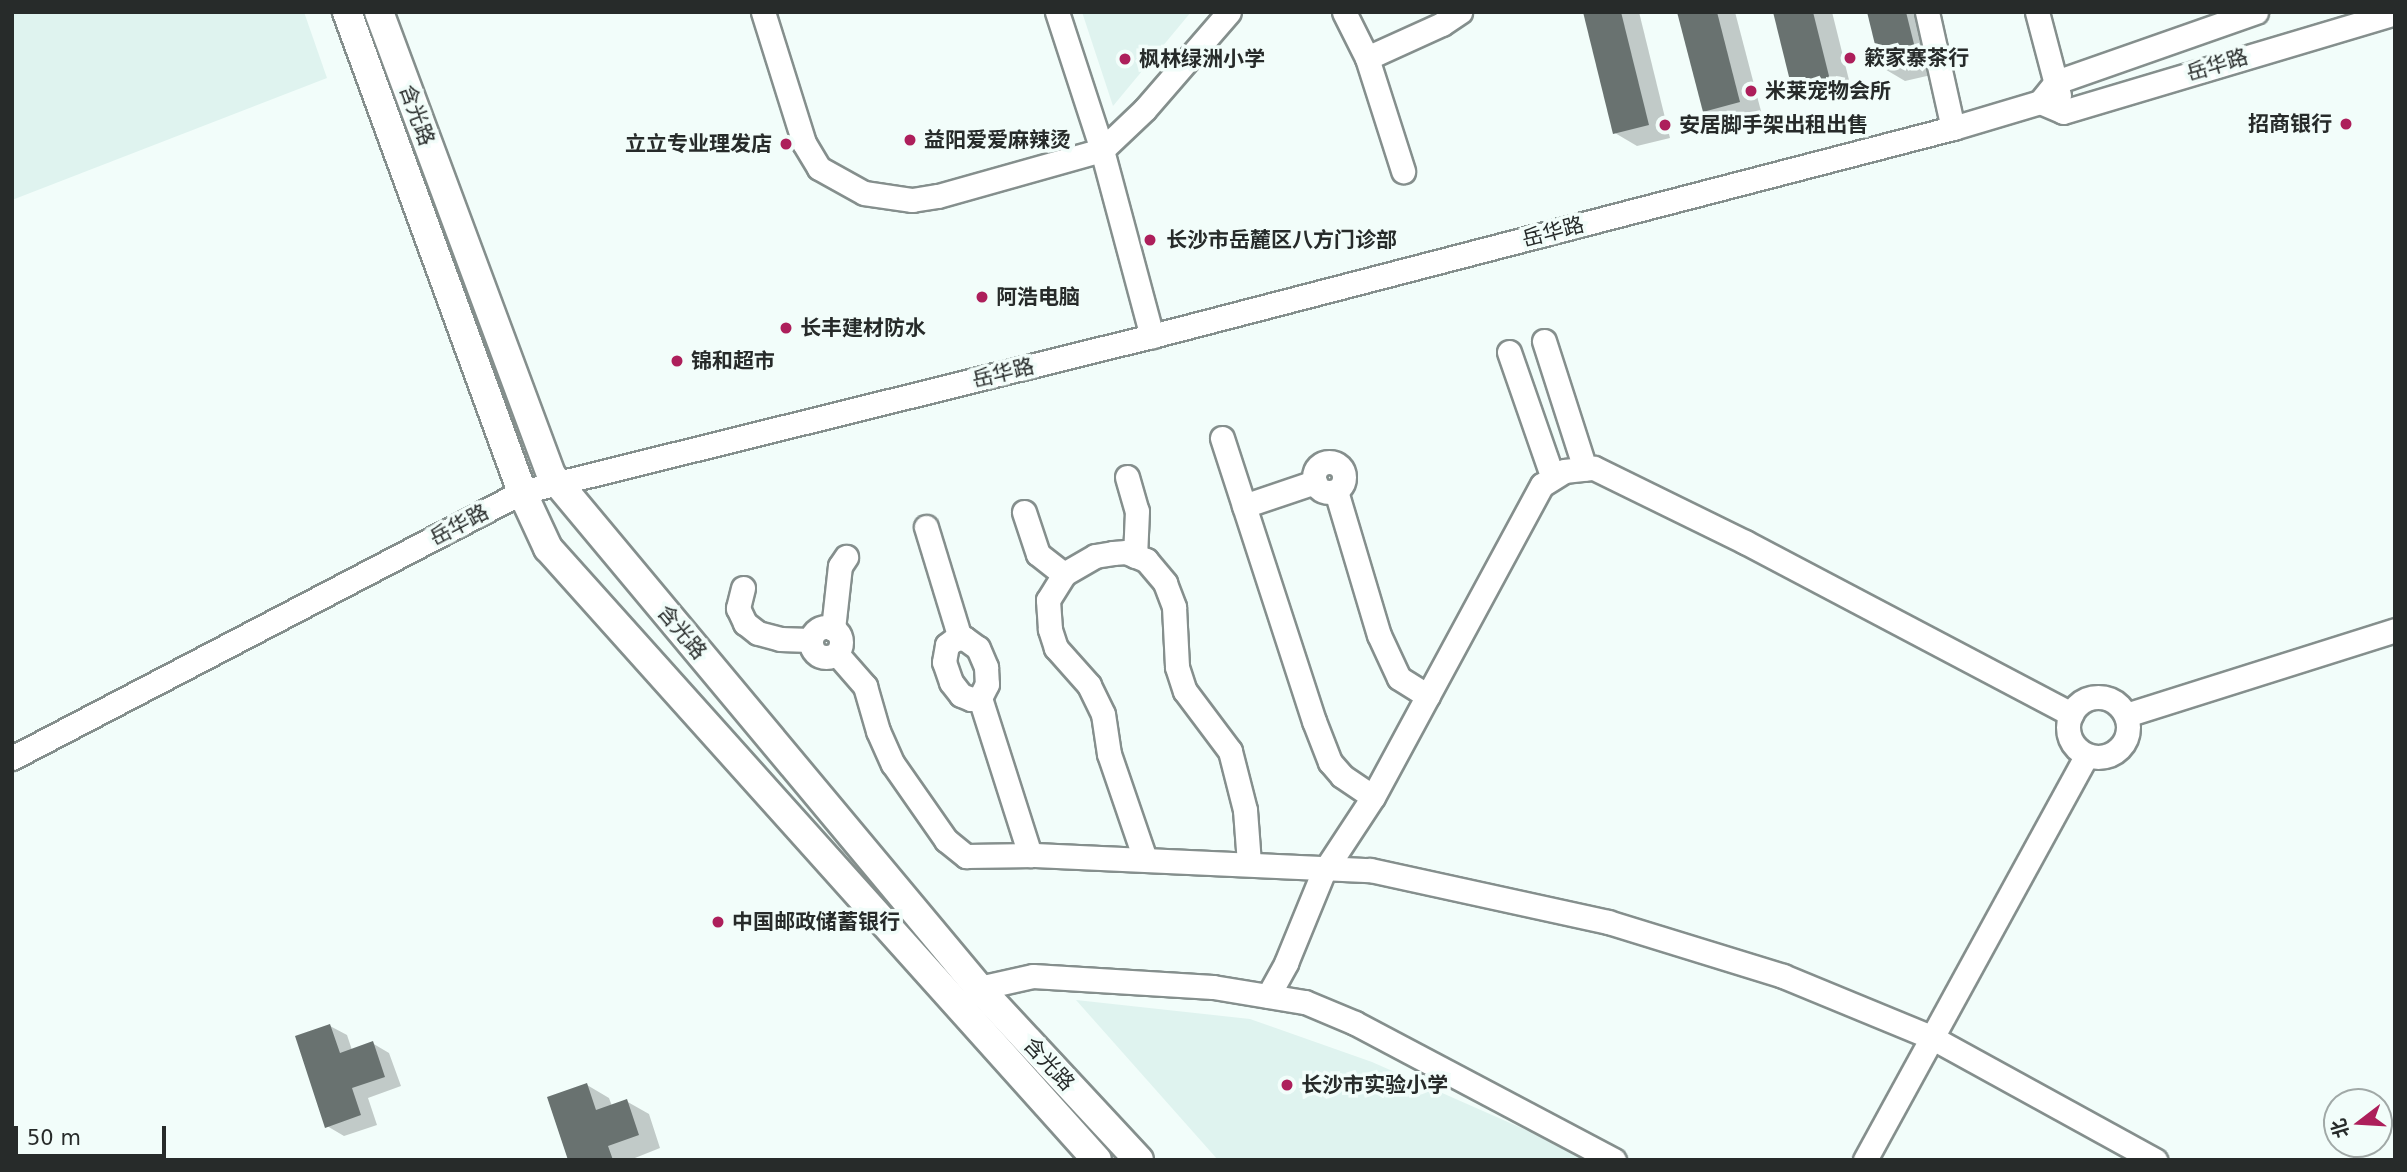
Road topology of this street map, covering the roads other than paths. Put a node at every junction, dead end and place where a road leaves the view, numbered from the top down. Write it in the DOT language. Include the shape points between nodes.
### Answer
graph roads {
  1 [pos="347,12"];
  2 [pos="379,12"];
  3 [pos="763,12"];
  4 [pos="1056,12"];
  5 [pos="1229,12"];
  6 [pos="1345,12"];
  7 [pos="1460,12"];
  8 [pos="1927,12"];
  9 [pos="2037,12"];
  10 [pos="2256,12"];
  11 [pos="2395,13"];
  12 [pos="1367,58"];
  13 [pos="2056,82"];
  14 [pos="2040,102"];
  15 [pos="2063,112"];
  16 [pos="1953,128"];
  17 [pos="1102,150"];
  18 [pos="1403,171"];
  19 [pos="1152,336"];
  20 [pos="1544,341"];
  21 [pos="1509,352"];
  22 [pos="1222,438"];
  23 [pos="1585,469"];
  24 [pos="1127,477"];
  25 [pos="1553,478"];
  26 [pos="556,481"];
  27 [pos="522,492"];
  28 [pos="1244,506"];
  29 [pos="1024,513"];
  30 [pos="926,527"];
  31 [pos="1135,556"];
  32 [pos="846,557"];
  33 [pos="1064,574"];
  34 [pos="743,588"];
  35 [pos="833,629"];
  36 [pos="2395,630"];
  37 [pos="960,638"];
  38 [pos="810,640"];
  39 [pos="837,654"];
  40 [pos="1428,696"];
  41 [pos="980,698"];
  42 [pos="2071,714"];
  43 [pos="2126,715"];
  44 [pos="2086,756"];
  45 [pos="12,758"];
  46 [pos="1373,797"];
  47 [pos="1030,855"];
  48 [pos="1145,859"];
  49 [pos="1249,863"];
  50 [pos="1328,866"];
  51 [pos="979,988"];
  52 [pos="1268,996"];
  53 [pos="1931,1037"];
  54 [pos="1097,1160"];
  55 [pos="1139,1160"];
  56 [pos="1614,1160"];
  57 [pos="1865,1160"];
  58 [pos="2155,1160"];
  1 -- 27 [label="main road, 含光路"];
  2 -- 26 [label="main road, 含光路"];
  3 -- 17 [label="street" via="804,143 819,168 864,193 912,200 938,196"];
  4 -- 17 [label="street"];
  5 -- 17 [label="street" via="1145,109"];
  6 -- 12 [label="street"];
  7 -- 12 [label="street"];
  8 -- 16 [label="street"];
  9 -- 13 [label="street"];
  10 -- 13 [label="street, 岳华路"];
  11 -- 15 [label="street, 岳华路"];
  12 -- 18 [label="street"];
  13 -- 14 [label="street"];
  13 -- 15 [label="street"];
  14 -- 15 [label="street"];
  14 -- 16 [label="street, 岳华路"];
  16 -- 19 [label="street, 岳华路"];
  17 -- 19 [label="street"];
  19 -- 26 [label="street, 岳华路"];
  20 -- 23 [label="street"];
  21 -- 25 [label="street"];
  22 -- 28 [label="street"];
  23 -- 25 [label="street" via="1564,471"];
  23 -- 42 [label="street" via="1594,468 1745,542"];
  24 -- 31 [label="street" via="1137,511"];
  25 -- 40 [label="street" via="1542,485"];
  26 -- 27 [label="street, 岳华路"];
  26 -- 51 [label="main road, 含光路"];
  27 -- 45 [label="street, 岳华路"];
  27 -- 54 [label="main road, 含光路" via="548,548"];
  28 -- 40 [label="street" via="1326,486 1399,678"];
  28 -- 46 [label="street" via="1330,762"];
  29 -- 33 [label="street" via="1038,554"];
  30 -- 37 [label="street"];
  31 -- 33 [label="street" via="1126,552 1095,556"];
  31 -- 49 [label="street" via="1146,560 1165,583 1174,607 1177,667 1185,691 1230,751 1245,810"];
  32 -- 35 [label="street" via="840,566"];
  33 -- 48 [label="street" via="1048,600 1050,629 1056,648 1089,685 1103,713 1109,754"];
  34 -- 38 [label="street" via="738,608 745,623 758,633 780,639"];
  35 -- 38 [label="street" via="815,631"];
  35 -- 39 [label="street" via="840,636"];
  36 -- 43 [label="street"];
  37 -- 41 [label="street" via="978,648 986,667 987,684"];
  37 -- 41 [label="street" via="947,645 944,662 961,695"];
  38 -- 39 [label="street" via="819,656"];
  39 -- 47 [label="street" via="865,686 893,764 946,840 965,856"];
  40 -- 46 [label="street"];
  41 -- 47 [label="street"];
  42 -- 43 [label="street" via="2074,706 2091,696 2110,698"];
  42 -- 44 [label="street" via="2067,724 2071,743"];
  43 -- 44 [label="street" via="2129,730 2122,748 2105,758"];
  44 -- 53 [label="street"];
  46 -- 50 [label="street"];
  47 -- 48 [label="street"];
  48 -- 49 [label="street"];
  49 -- 50 [label="street"];
  50 -- 52 [label="street"];
  50 -- 53 [label="street" via="1370,870 1608,922 1783,976"];
  51 -- 52 [label="street" via="1033,976 1213,987"];
  51 -- 55 [label="main road, 含光路"];
  52 -- 56 [label="street" via="1306,1002 1355,1023"];
  53 -- 57 [label="street"];
  53 -- 58 [label="street"];
}
